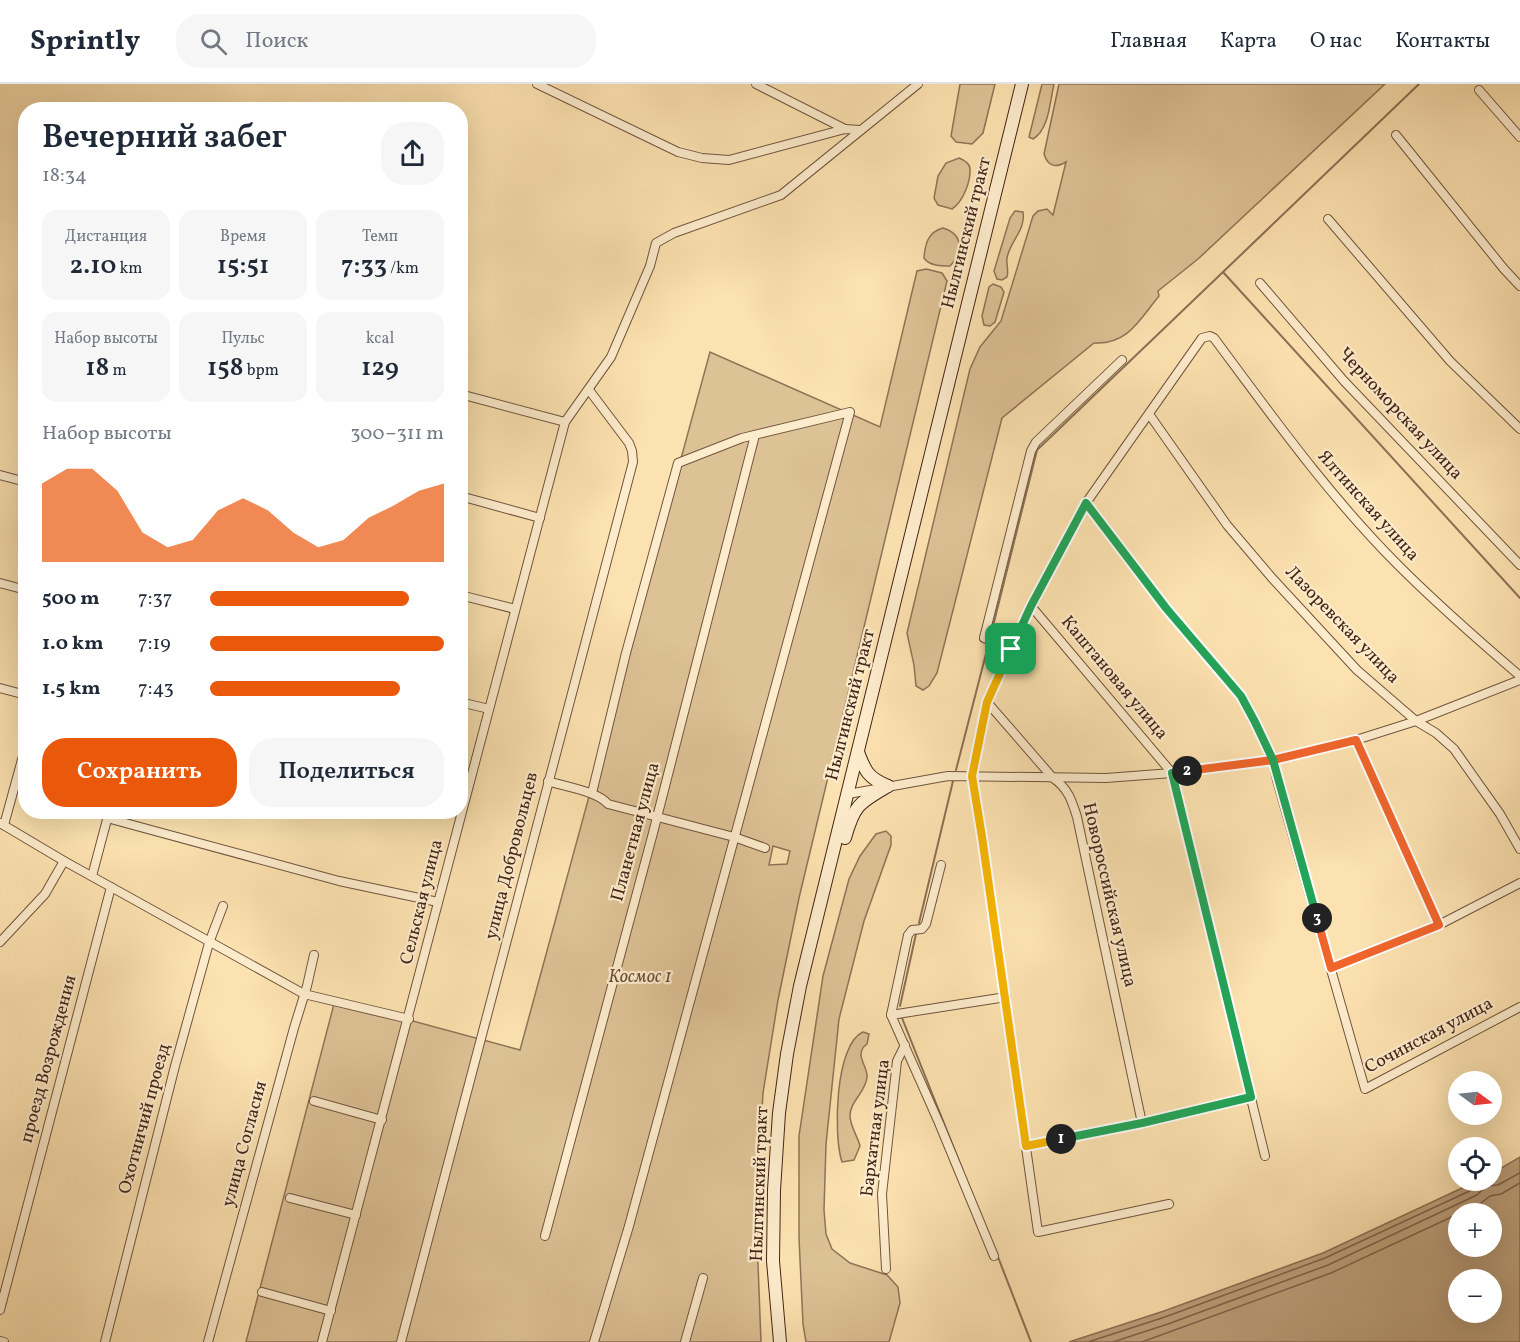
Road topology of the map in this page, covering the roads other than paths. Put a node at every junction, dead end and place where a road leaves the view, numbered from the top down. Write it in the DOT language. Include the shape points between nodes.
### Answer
graph roads {
  1 [pos="537,84"];
  2 [pos="756,84"];
  3 [pos="918,84"];
  4 [pos="1022,84"];
  5 [pos="1479,90"];
  6 [pos="845,129"];
  7 [pos="860,130"];
  8 [pos="1396,135"];
  9 [pos="1520,137"];
  10 [pos="1328,219"];
  11 [pos="1260,283"];
  12 [pos="1520,286"];
  13 [pos="1122,360"];
  14 [pos="589,390"];
  15 [pos="468,396"];
  16 [pos="1149,414"];
  17 [pos="565,422"];
  18 [pos="1520,429"];
  19 [pos="755,435"];
  20 [pos="0,475"];
  21 [pos="18,480"];
  22 [pos="468,498"];
  23 [pos="1086,503"];
  24 [pos="540,518"];
  25 [pos="1520,565"];
  26 [pos="0,583"];
  27 [pos="18,588"];
  28 [pos="468,597"];
  29 [pos="1031,606"];
  30 [pos="515,609"];
  31 [pos="1011,649"];
  32 [pos="1520,678"];
  33 [pos="0,688"];
  34 [pos="18,693"];
  35 [pos="987,702"];
  36 [pos="468,704"];
  37 [pos="489,709"];
  38 [pos="1416,721"];
  39 [pos="1356,740"];
  40 [pos="858,752"];
  41 [pos="1273,760"];
  42 [pos="18,771"];
  43 [pos="1172,773"];
  44 [pos="972,776"];
  45 [pos="1053,778"];
  46 [pos="548,781"];
  47 [pos="468,786"];
  48 [pos="888,786"];
  49 [pos="592,793"];
  50 [pos="848,794"];
  51 [pos="657,818"];
  52 [pos="107,819"];
  53 [pos="122,819"];
  54 [pos="459,819"];
  55 [pos="2,824"];
  56 [pos="734,837"];
  57 [pos="765,848"];
  58 [pos="1520,849"];
  59 [pos="64,861"];
  60 [pos="941,865"];
  61 [pos="92,876"];
  62 [pos="1520,883"];
  63 [pos="111,887"];
  64 [pos="438,902"];
  65 [pos="223,906"];
  66 [pos="1439,925"];
  67 [pos="0,942"];
  68 [pos="209,943"];
  69 [pos="314,955"];
  70 [pos="805,968"];
  71 [pos="1331,968"];
  72 [pos="304,994"];
  73 [pos="1006,997"];
  74 [pos="1520,1007"];
  75 [pos="891,1014"];
  76 [pos="409,1019"];
  77 [pos="904,1045"];
  78 [pos="1251,1097"];
  79 [pos="314,1101"];
  80 [pos="382,1120"];
  81 [pos="1142,1123"];
  82 [pos="1026,1146"];
  83 [pos="1265,1156"];
  84 [pos="290,1198"];
  85 [pos="1169,1204"];
  86 [pos="356,1215"];
  87 [pos="545,1236"];
  88 [pos="994,1256"];
  89 [pos="886,1269"];
  90 [pos="703,1278"];
  91 [pos="262,1292"];
  92 [pos="0,1310"];
  93 [pos="331,1311"];
  94 [pos="0,1341"];
  95 [pos="4,1342"];
  96 [pos="105,1342"];
  97 [pos="208,1342"];
  98 [pos="322,1342"];
  99 [pos="401,1342"];
  100 [pos="594,1342"];
  101 [pos="686,1342"];
  102 [pos="780,1342"];
  1 -- 6 [label="street" via="678,152 702,158 729,160"];
  2 -- 6 [label="street"];
  3 -- 7 [label="street"];
  4 -- 40 [label="main road, Нылгинский тракт"];
  5 -- 9 [label="street"];
  6 -- 7 [label="street"];
  7 -- 14 [label="street, Сельская улица" via="781,195 656,243 611,357"];
  8 -- 12 [label="street"];
  10 -- 18 [label="street" via="1450,361"];
  11 -- 25 [label="street, Черноморская улица" via="1344,381"];
  13 -- 31 [label="street" via="1031,451 984,638"];
  14 -- 17 [label="street, Сельская улица"];
  14 -- 46 [label="street, улица Добровольцев" via="628,443 633,462"];
  15 -- 17 [label="street"];
  16 -- 23 [label="street"];
  16 -- 32 [label="street, Ялтинская улица" via="1202,338 1214,338 1312,469 1396,564"];
  16 -- 38 [label="street, Лазоревская улица" via="1227,525 1272,578 1357,670"];
  17 -- 24 [label="street, Сельская улица"];
  19 -- 49 [label="street" via="678,463"];
  19 -- 51 [label="street, Планетная улица"];
  19 -- 56 [label="street" via="850,412"];
  20 -- 21 [label="street"];
  22 -- 24 [label="street"];
  23 -- 29 [label="street"];
  23 -- 41 [label="street, Сочинская улица" via="1166,608 1241,696"];
  24 -- 30 [label="street, Сельская улица"];
  26 -- 27 [label="street"];
  28 -- 30 [label="street"];
  29 -- 31 [label="street"];
  29 -- 43 [label="street, Каштановая улица"];
  30 -- 37 [label="street, Сельская улица"];
  31 -- 35 [label="street"];
  32 -- 38 [label="street"];
  33 -- 34 [label="street"];
  35 -- 44 [label="street"];
  35 -- 45 [label="street, Новороссийская улица"];
  36 -- 37 [label="street"];
  37 -- 47 [label="street, Сельская улица"];
  38 -- 39 [label="street"];
  38 -- 58 [label="street, Лазоревская улица" via="1454,749"];
  39 -- 41 [label="street"];
  39 -- 66 [label="street"];
  40 -- 48 [label="main road" via="868,775"];
  40 -- 50 [label="main road, Нылгинский тракт"];
  41 -- 43 [label="street"];
  41 -- 71 [label="street, Сочинская улица"];
  42 -- 55 [label="street"];
  43 -- 45 [label="street"];
  43 -- 78 [label="street, Каштановая улица"];
  44 -- 45 [label="street"];
  44 -- 48 [label="street"];
  44 -- 73 [label="street"];
  45 -- 81 [label="street, Новороссийская улица" via="1064,786 1077,817"];
  46 -- 49 [label="street"];
  46 -- 99 [label="street, улица Добровольцев"];
  48 -- 50 [label="street"];
  48 -- 70 [label="main road" via="863,802 851,816 817,948"];
  49 -- 51 [label="street" via="608,804"];
  50 -- 70 [label="main road, Нылгинский тракт"];
  51 -- 56 [label="street"];
  51 -- 87 [label="street, Планетная улица"];
  52 -- 61 [label="street"];
  53 -- 64 [label="street" via="339,881"];
  54 -- 64 [label="street, Сельская улица"];
  55 -- 59 [label="street"];
  56 -- 57 [label="street"];
  56 -- 100 [label="street"];
  59 -- 61 [label="street"];
  59 -- 67 [label="street" via="45,894"];
  60 -- 75 [label="street" via="927,924 908,935"];
  61 -- 63 [label="street"];
  62 -- 66 [label="street"];
  63 -- 68 [label="street"];
  63 -- 92 [label="street, проезд Возрождения"];
  64 -- 76 [label="street, Сельская улица"];
  65 -- 68 [label="street, Охотничий проезд"];
  66 -- 71 [label="street"];
  68 -- 72 [label="street"];
  68 -- 96 [label="street, Охотничий проезд"];
  69 -- 72 [label="street, улица Согласия"];
  70 -- 102 [label="main road, Нылгинский тракт" via="779,1113 773,1261"];
  71 -- 74 [label="street, Сочинская улица" via="1365,1089"];
  72 -- 76 [label="street"];
  72 -- 97 [label="street, улица Согласия"];
  73 -- 75 [label="street"];
  73 -- 82 [label="street"];
  75 -- 77 [label="street, Бархатная улица"];
  76 -- 80 [label="street, Сельская улица"];
  77 -- 88 [label="street"];
  77 -- 89 [label="street, Бархатная улица" via="897,1061 882,1194"];
  78 -- 81 [label="street"];
  78 -- 83 [label="street, Каштановая улица"];
  79 -- 80 [label="street"];
  80 -- 86 [label="street, Сельская улица"];
  81 -- 82 [label="street"];
  82 -- 85 [label="street" via="1038,1232"];
  84 -- 86 [label="street"];
  86 -- 93 [label="street, Сельская улица"];
  90 -- 101 [label="street"];
  91 -- 93 [label="street"];
  93 -- 98 [label="street, Сельская улица"];
  94 -- 95 [label="street"];
}
